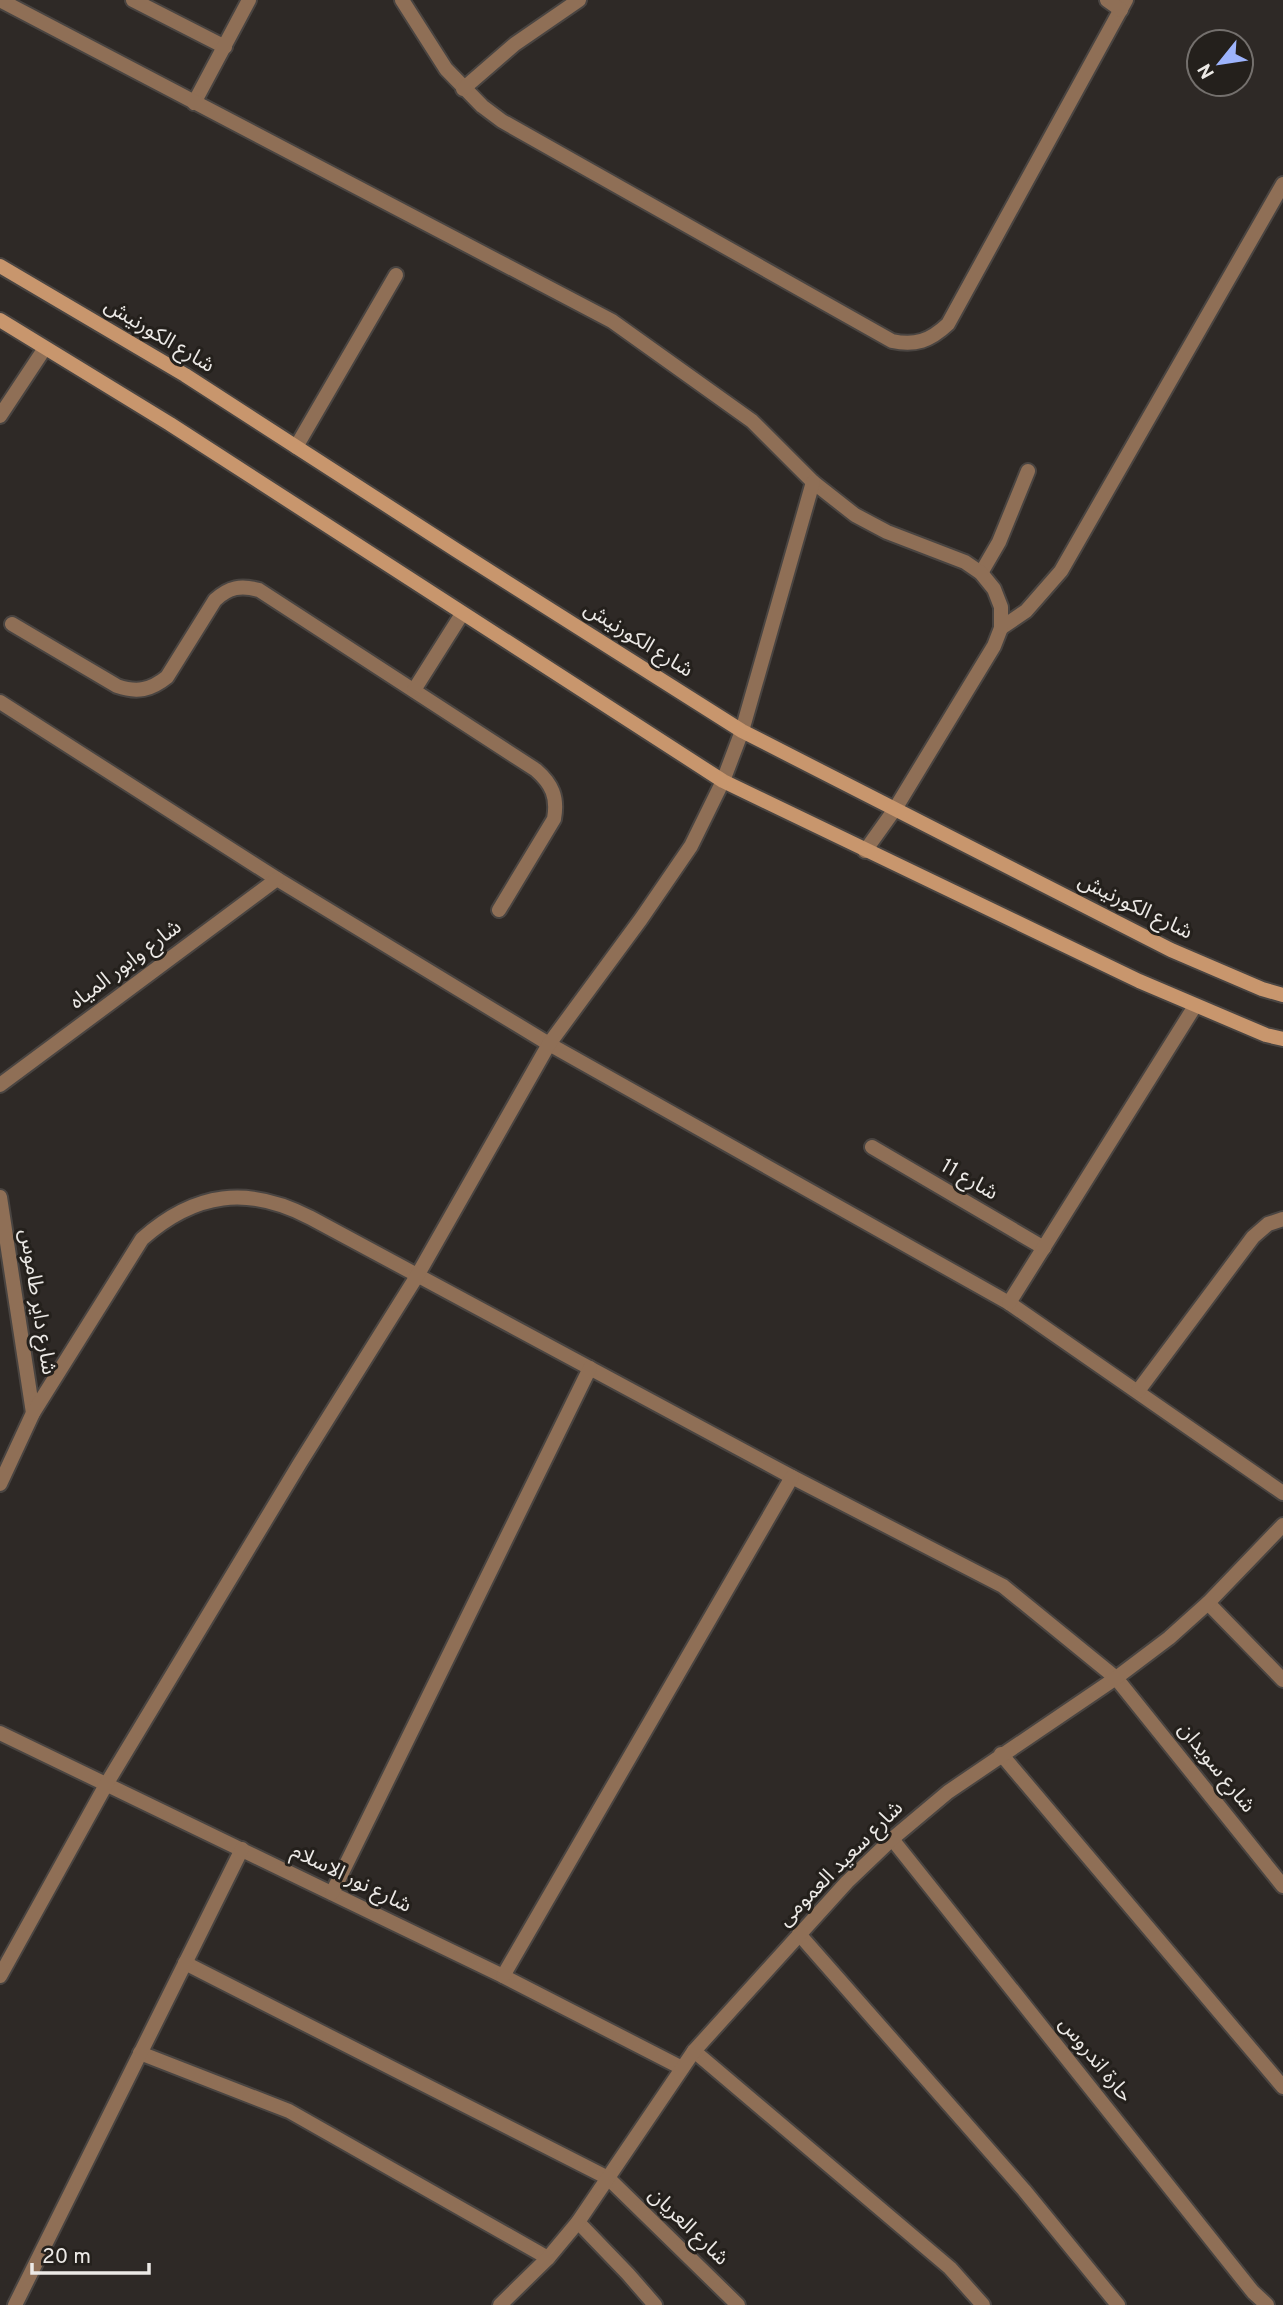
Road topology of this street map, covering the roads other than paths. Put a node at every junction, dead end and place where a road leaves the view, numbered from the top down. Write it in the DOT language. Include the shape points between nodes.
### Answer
graph roads {
  1 [pos="0,0"];
  2 [pos="133,0"];
  3 [pos="249,0"];
  4 [pos="401,0"];
  5 [pos="579,0"];
  6 [pos="1107,0"];
  7 [pos="1123,5"];
  8 [pos="225,47"];
  9 [pos="463,89"];
  10 [pos="194,103"];
  11 [pos="1283,184"];
  12 [pos="0,266"];
  13 [pos="396,275"];
  14 [pos="0,320"];
  15 [pos="45,348"];
  16 [pos="0,416"];
  17 [pos="296,447"];
  18 [pos="1028,471"];
  19 [pos="813,482"];
  20 [pos="981,573"];
  21 [pos="462,614"];
  22 [pos="12,624"];
  23 [pos="1001,628"];
  24 [pos="414,690"];
  25 [pos="0,702"];
  26 [pos="742,730"];
  27 [pos="723,782"];
  28 [pos="895,809"];
  29 [pos="865,851"];
  30 [pos="276,879"];
  31 [pos="499,909"];
  32 [pos="1283,995"];
  33 [pos="1195,1006"];
  34 [pos="1283,1039"];
  35 [pos="550,1044"];
  36 [pos="0,1085"];
  37 [pos="872,1147"];
  38 [pos="0,1197"];
  39 [pos="1283,1219"];
  40 [pos="1044,1248"];
  41 [pos="417,1276"];
  42 [pos="1009,1303"];
  43 [pos="590,1368"];
  44 [pos="1138,1391"];
  45 [pos="33,1413"];
  46 [pos="792,1477"];
  47 [pos="0,1484"];
  48 [pos="1283,1493"];
  49 [pos="1283,1525"];
  50 [pos="1208,1603"];
  51 [pos="1116,1678"];
  52 [pos="1283,1680"];
  53 [pos="0,1733"];
  54 [pos="1001,1754"];
  55 [pos="107,1783"];
  56 [pos="892,1839"];
  57 [pos="242,1849"];
  58 [pos="1283,1886"];
  59 [pos="332,1893"];
  60 [pos="799,1934"];
  61 [pos="185,1963"];
  62 [pos="0,1976"];
  63 [pos="503,1976"];
  64 [pos="694,2051"];
  65 [pos="140,2053"];
  66 [pos="682,2068"];
  67 [pos="1283,2087"];
  68 [pos="608,2178"];
  69 [pos="578,2222"];
  70 [pos="548,2258"];
  71 [pos="15,2305"];
  72 [pos="499,2305"];
  73 [pos="655,2305"];
  74 [pos="738,2305"];
  75 [pos="983,2305"];
  76 [pos="1118,2305"];
  77 [pos="1267,2305"];
  1 -- 10 [label="street"];
  2 -- 8 [label="street"];
  3 -- 8 [label="street"];
  4 -- 9 [label="street"];
  5 -- 9 [label="street" via="515,44"];
  6 -- 7 [label="street"];
  7 -- 9 [label="street" via="947,324 929,339 907,344 892,341 514,128"];
  8 -- 10 [label="street"];
  10 -- 19 [label="street" via="612,321 752,421"];
  11 -- 23 [label="street" via="1061,571 1026,611"];
  12 -- 17 [label="main road, شارع الكورنيش" via="185,375"];
  13 -- 17 [label="street"];
  14 -- 15 [label="main road"];
  15 -- 16 [label="street"];
  15 -- 21 [label="main road"];
  17 -- 26 [label="main road, شارع الكورنيش"];
  18 -- 20 [label="street"];
  19 -- 20 [label="street" via="855,515"];
  19 -- 26 [label="street"];
  20 -- 23 [label="street" via="1001,607"];
  21 -- 24 [label="street"];
  21 -- 27 [label="main road"];
  22 -- 24 [label="street" via="117,686 144,690 167,677 215,600 235,587 247,587"];
  23 -- 28 [label="street"];
  24 -- 31 [label="street" via="536,770 554,791 554,819"];
  25 -- 30 [label="street"];
  26 -- 27 [label="street"];
  26 -- 28 [label="main road, شارع الكورنيش"];
  27 -- 29 [label="main road"];
  27 -- 35 [label="street" via="691,846"];
  28 -- 29 [label="street"];
  28 -- 32 [label="main road, شارع الكورنيش" via="1171,950"];
  29 -- 33 [label="main road"];
  30 -- 35 [label="street"];
  30 -- 36 [label="street, شارع وابور المياه"];
  33 -- 34 [label="main road"];
  33 -- 40 [label="street"];
  35 -- 41 [label="street"];
  35 -- 42 [label="street"];
  37 -- 40 [label="street, شارع 11"];
  38 -- 45 [label="street, شارع داير طاموس"];
  39 -- 44 [label="street" via="1253,1237"];
  40 -- 42 [label="street"];
  41 -- 43 [label="street, شارع سويدان"];
  41 -- 45 [label="street, شارع سويدان" via="271,1201 238,1197 181,1210 142,1239"];
  41 -- 55 [label="street"];
  42 -- 44 [label="street"];
  43 -- 46 [label="street, شارع سويدان"];
  43 -- 59 [label="street"];
  44 -- 48 [label="street"];
  45 -- 47 [label="street, شارع سويدان"];
  46 -- 51 [label="street, شارع سويدان" via="1003,1586"];
  46 -- 63 [label="street"];
  49 -- 50 [label="street, شارع سعيد العمومى"];
  50 -- 51 [label="street, شارع سعيد العمومى"];
  50 -- 52 [label="street"];
  51 -- 54 [label="street, شارع سعيد العمومى"];
  51 -- 58 [label="street, شارع سويدان"];
  53 -- 55 [label="street, شارع نور الاسلام"];
  54 -- 56 [label="street, شارع سعيد العمومى"];
  54 -- 67 [label="street"];
  55 -- 57 [label="street, شارع نور الاسلام"];
  55 -- 62 [label="street"];
  56 -- 60 [label="street, شارع سعيد العمومى"];
  56 -- 77 [label="street, حارة اندروس"];
  57 -- 59 [label="street, شارع نور الاسلام"];
  57 -- 61 [label="street"];
  59 -- 63 [label="street, شارع نور الاسلام"];
  60 -- 64 [label="street, شارع سعيد العمومى"];
  60 -- 76 [label="street" via="1024,2190"];
  61 -- 65 [label="street"];
  61 -- 68 [label="street, شارع العريان"];
  63 -- 66 [label="street, شارع نور الاسلام"];
  64 -- 66 [label="street, شارع سعيد العمومى"];
  64 -- 75 [label="street" via="950,2269"];
  65 -- 70 [label="street" via="289,2111"];
  65 -- 71 [label="street"];
  66 -- 68 [label="street, شارع سعيد العمومى"];
  68 -- 69 [label="street, شارع سعيد العمومى"];
  68 -- 74 [label="street, شارع العريان"];
  69 -- 70 [label="street, شارع سعيد العمومى"];
  69 -- 73 [label="street"];
  70 -- 72 [label="street, شارع سعيد العمومى"];
}
